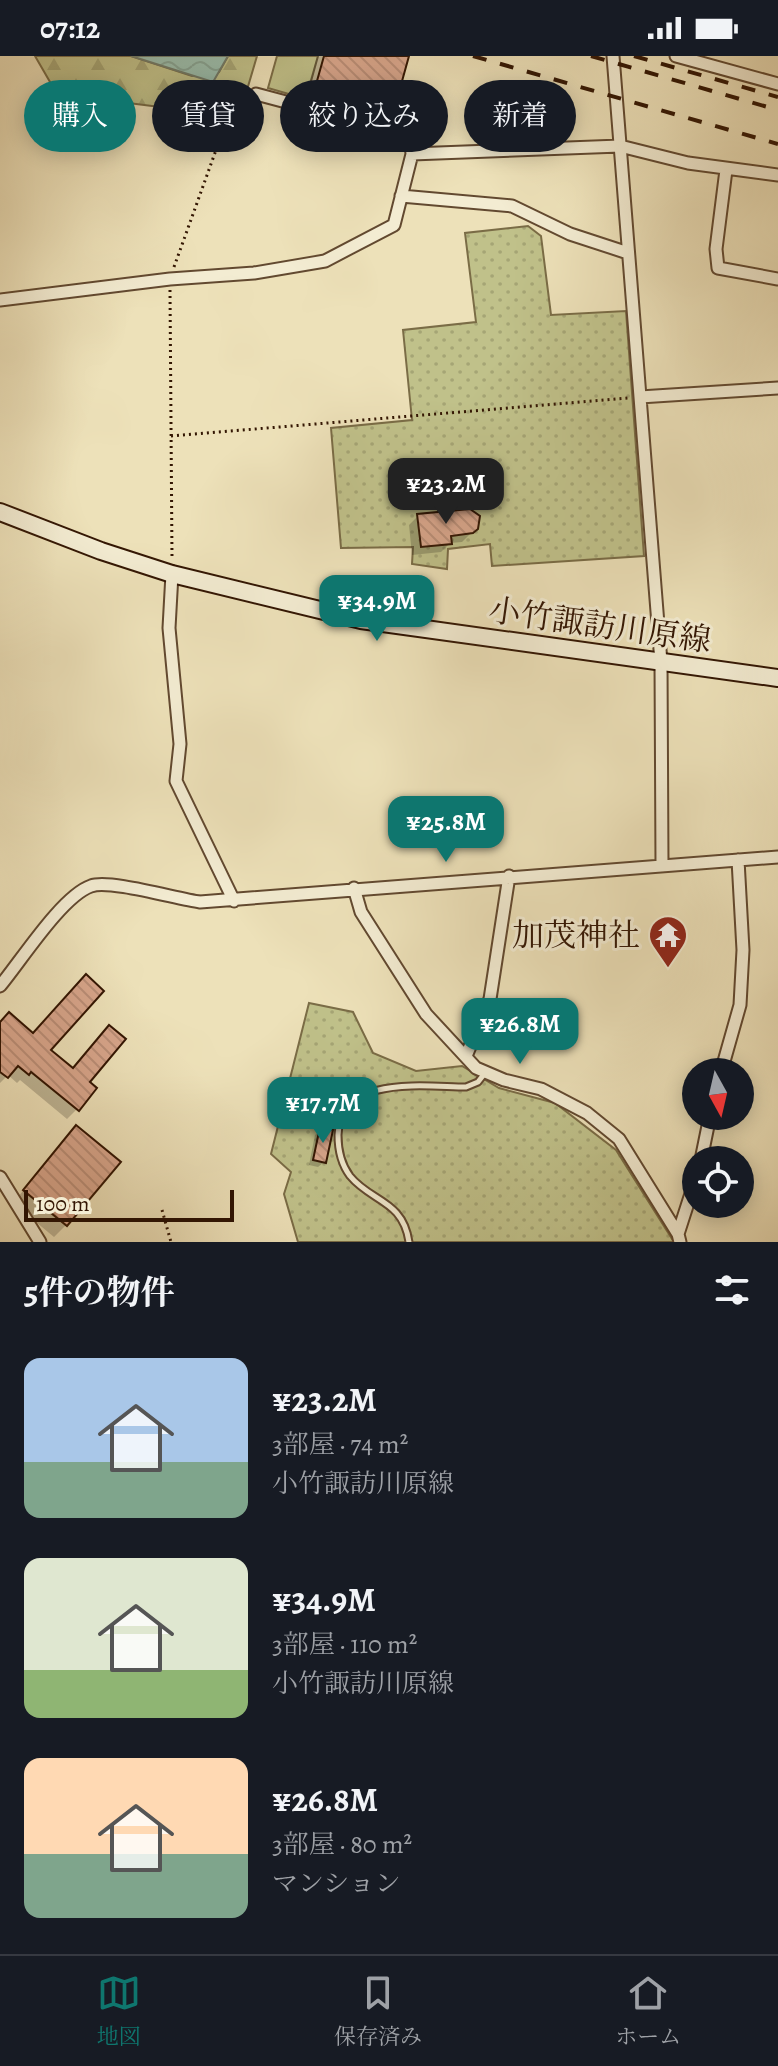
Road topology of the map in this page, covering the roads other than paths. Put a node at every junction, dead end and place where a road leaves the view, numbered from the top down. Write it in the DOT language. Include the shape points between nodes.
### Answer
graph roads {
  1 [pos="613,56"];
  2 [pos="676,56"];
  3 [pos="778,84"];
  4 [pos="264,96"];
  5 [pos="620,146"];
  6 [pos="412,154"];
  7 [pos="726,170"];
  8 [pos="778,175"];
  9 [pos="401,196"];
  10 [pos="628,253"];
  11 [pos="778,279"];
  12 [pos="0,300"];
  13 [pos="778,388"];
  14 [pos="640,397"];
  15 [pos="0,512"];
  16 [pos="172,574"];
  17 [pos="661,662"];
  18 [pos="778,678"];
  19 [pos="778,857"];
  20 [pos="738,860"];
  21 [pos="662,865"];
  22 [pos="509,876"];
  23 [pos="354,888"];
  24 [pos="234,901"];
  25 [pos="0,986"];
  26 [pos="466,1056"];
  27 [pos="725,1058"];
  28 [pos="486,1073"];
  29 [pos="0,1177"];
  30 [pos="685,1218"];
  31 [pos="679,1238"];
  32 [pos="40,1242"];
  33 [pos="409,1242"];
  1 -- 5 [label="street"];
  2 -- 3 [label="street"];
  4 -- 6 [label="street" via="410,135"];
  5 -- 6 [label="street"];
  5 -- 7 [label="street"];
  5 -- 10 [label="street"];
  6 -- 9 [label="street"];
  7 -- 8 [label="street"];
  7 -- 11 [label="street" via="718,268"];
  9 -- 10 [label="street" via="512,206 570,234"];
  9 -- 12 [label="street" via="394,225 325,261"];
  10 -- 14 [label="street"];
  13 -- 14 [label="street"];
  14 -- 17 [label="street"];
  15 -- 16 [label="main road, 小竹諏訪川原線"];
  16 -- 17 [label="main road, 小竹諏訪川原線" via="361,620"];
  16 -- 24 [label="street" via="169,628 180,744 176,781"];
  17 -- 18 [label="main road, 小竹諏訪川原線"];
  17 -- 21 [label="street"];
  19 -- 20 [label="street"];
  20 -- 21 [label="street"];
  20 -- 27 [label="street" via="740,1005"];
  21 -- 22 [label="street"];
  22 -- 23 [label="street"];
  22 -- 26 [label="street" via="490,999"];
  23 -- 24 [label="street"];
  23 -- 26 [label="street" via="361,912 426,1014"];
  24 -- 25 [label="street" via="200,902 92,885 68,900"];
  26 -- 28 [label="street"];
  28 -- 31 [label="street" via="541,1089 587,1113 619,1139"];
  28 -- 33 [label="lane" via="466,1087 375,1089 346,1108 338,1125 343,1165 352,1179 395,1211 407,1226"];
  29 -- 32 [label="street"];
  30 -- 31 [label="street"];
}
